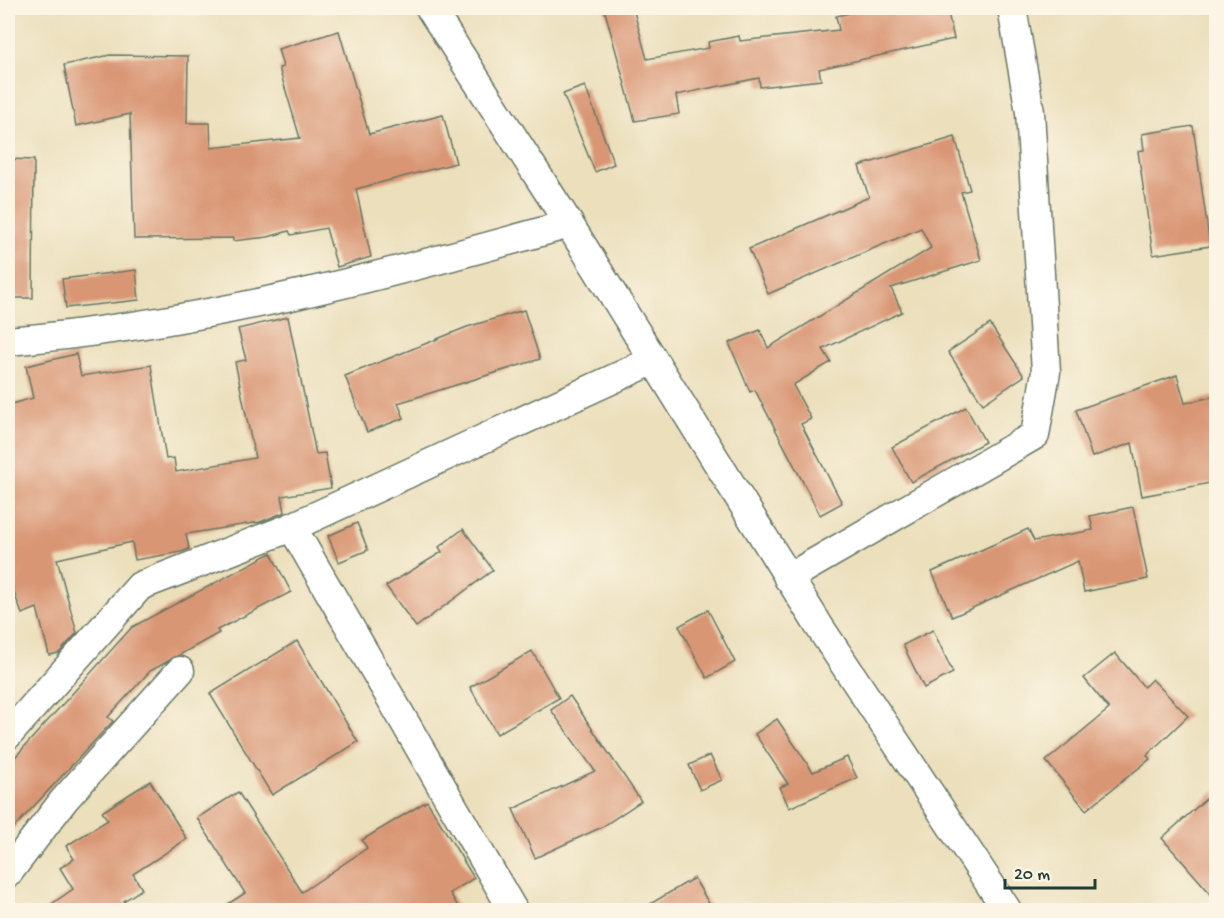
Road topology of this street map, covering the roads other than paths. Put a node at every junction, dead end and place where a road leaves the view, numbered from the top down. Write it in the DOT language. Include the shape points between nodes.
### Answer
graph roads {
  1 [pos="429,8"];
  2 [pos="1012,8"];
  3 [pos="569,224"];
  4 [pos="8,341"];
  5 [pos="652,361"];
  6 [pos="292,527"];
  7 [pos="788,578"];
  8 [pos="180,671"];
  9 [pos="8,735"];
  10 [pos="8,873"];
  11 [pos="513,910"];
  12 [pos="1007,910"];
  1 -- 3 [label="street"];
  2 -- 7 [label="street" via="1030,111 1046,372 1035,435"];
  3 -- 4 [label="street" via="406,270 234,308 66,336"];
  3 -- 5 [label="street"];
  5 -- 6 [label="street"];
  5 -- 7 [label="street"];
  6 -- 9 [label="street" via="140,586"];
  6 -- 11 [label="street"];
  7 -- 12 [label="street"];
  8 -- 10 [label="street" via="64,800"];
}
